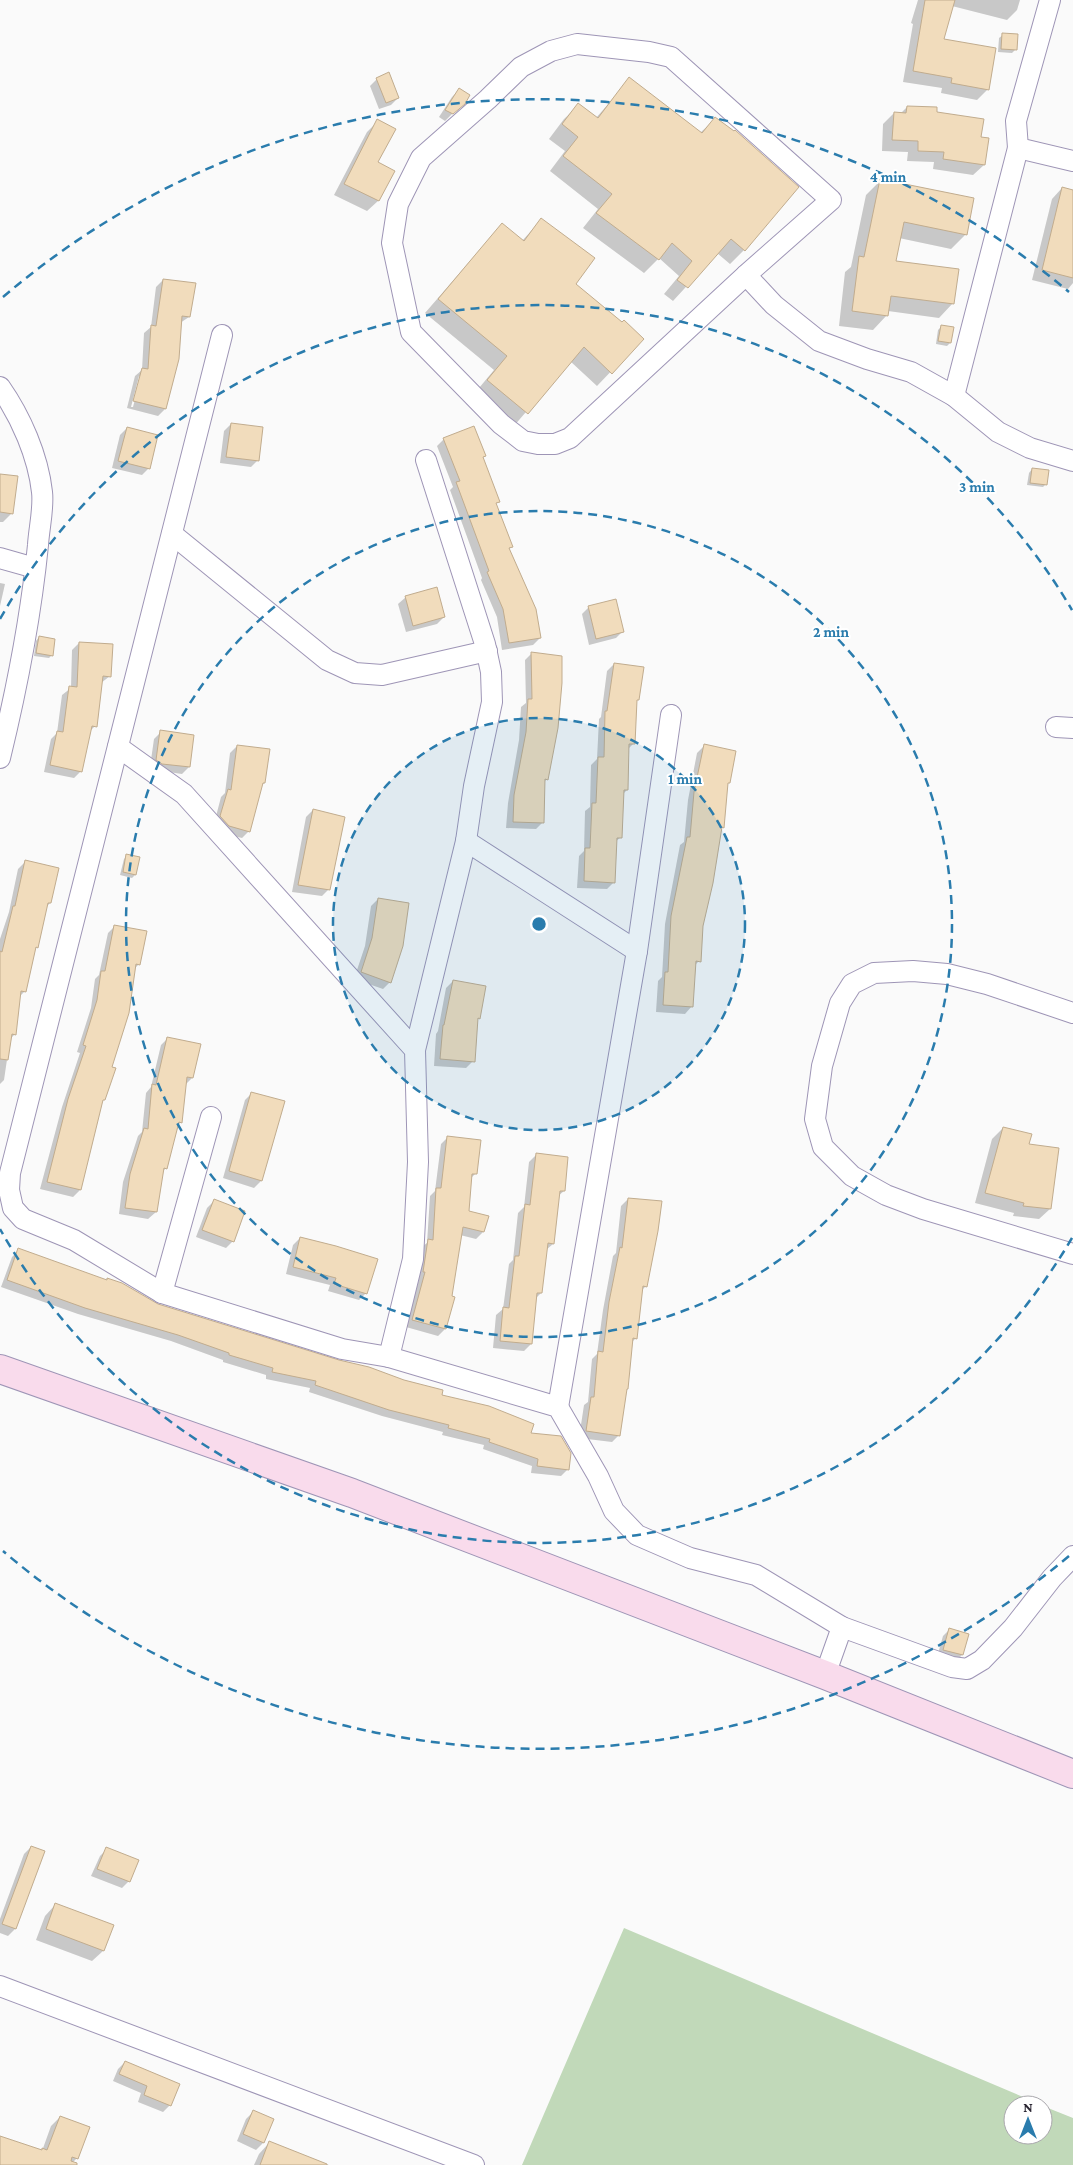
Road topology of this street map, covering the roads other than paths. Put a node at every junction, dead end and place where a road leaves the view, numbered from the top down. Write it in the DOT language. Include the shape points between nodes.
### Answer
graph roads {
  1 [pos="1050,0"];
  2 [pos="1018,148"];
  3 [pos="1073,161"];
  4 [pos="746,275"];
  5 [pos="222,335"];
  6 [pos="0,387"];
  7 [pos="954,396"];
  8 [pos="426,460"];
  9 [pos="1073,461"];
  10 [pos="172,534"];
  11 [pos="0,558"];
  12 [pos="35,568"];
  13 [pos="487,651"];
  14 [pos="6,705"];
  15 [pos="671,716"];
  16 [pos="118,746"];
  17 [pos="0,758"];
  18 [pos="466,841"];
  19 [pos="637,950"];
  20 [pos="1073,1013"];
  21 [pos="415,1050"];
  22 [pos="211,1116"];
  23 [pos="1073,1254"];
  24 [pos="162,1293"];
  25 [pos="389,1357"];
  26 [pos="0,1369"];
  27 [pos="558,1407"];
  28 [pos="1073,1556"];
  29 [pos="842,1627"];
  30 [pos="825,1676"];
  31 [pos="1073,1774"];
  32 [pos="0,1986"];
  33 [pos="474,2165"];
  1 -- 2 [label="street" via="1016,121"];
  2 -- 3 [label="street"];
  2 -- 7 [label="street"];
  4 -- 4 [label="street" via="831,200 671,57 577,44 551,51 521,67 421,158 398,204 392,243 411,332 501,424 523,441 538,444 555,444 570,438"];
  4 -- 7 [label="street" via="774,305 820,341 911,372"];
  5 -- 10 [label="street"];
  6 -- 12 [label="street" via="20,421 35,459 42,493"];
  7 -- 9 [label="street" via="998,432 1030,448"];
  8 -- 13 [label="street"];
  10 -- 13 [label="street" via="327,660 355,673 382,675"];
  10 -- 16 [label="street"];
  11 -- 12 [label="street"];
  12 -- 14 [label="street"];
  13 -- 18 [label="street" via="492,702"];
  14 -- 17 [label="street"];
  15 -- 19 [label="street"];
  16 -- 21 [label="street" via="184,794"];
  16 -- 24 [label="street" via="10,1173 9,1190 13,1208 23,1219 74,1240"];
  18 -- 19 [label="street"];
  18 -- 21 [label="street"];
  19 -- 27 [label="street"];
  20 -- 23 [label="street" via="947,974 913,971 874,973 852,984 840,1003 822,1066 815,1119 823,1146 852,1176 886,1195"];
  21 -- 25 [label="street" via="418,1162 413,1259"];
  22 -- 24 [label="street"];
  24 -- 25 [label="street" via="342,1349"];
  25 -- 27 [label="street"];
  26 -- 30 [label="main road" via="352,1493"];
  27 -- 29 [label="street" via="614,1510 637,1534 690,1558 756,1575"];
  28 -- 29 [label="street" via="1013,1628 982,1660 967,1669 952,1667"];
  29 -- 30 [label="street"];
  30 -- 31 [label="main road"];
  32 -- 33 [label="street"];
}
